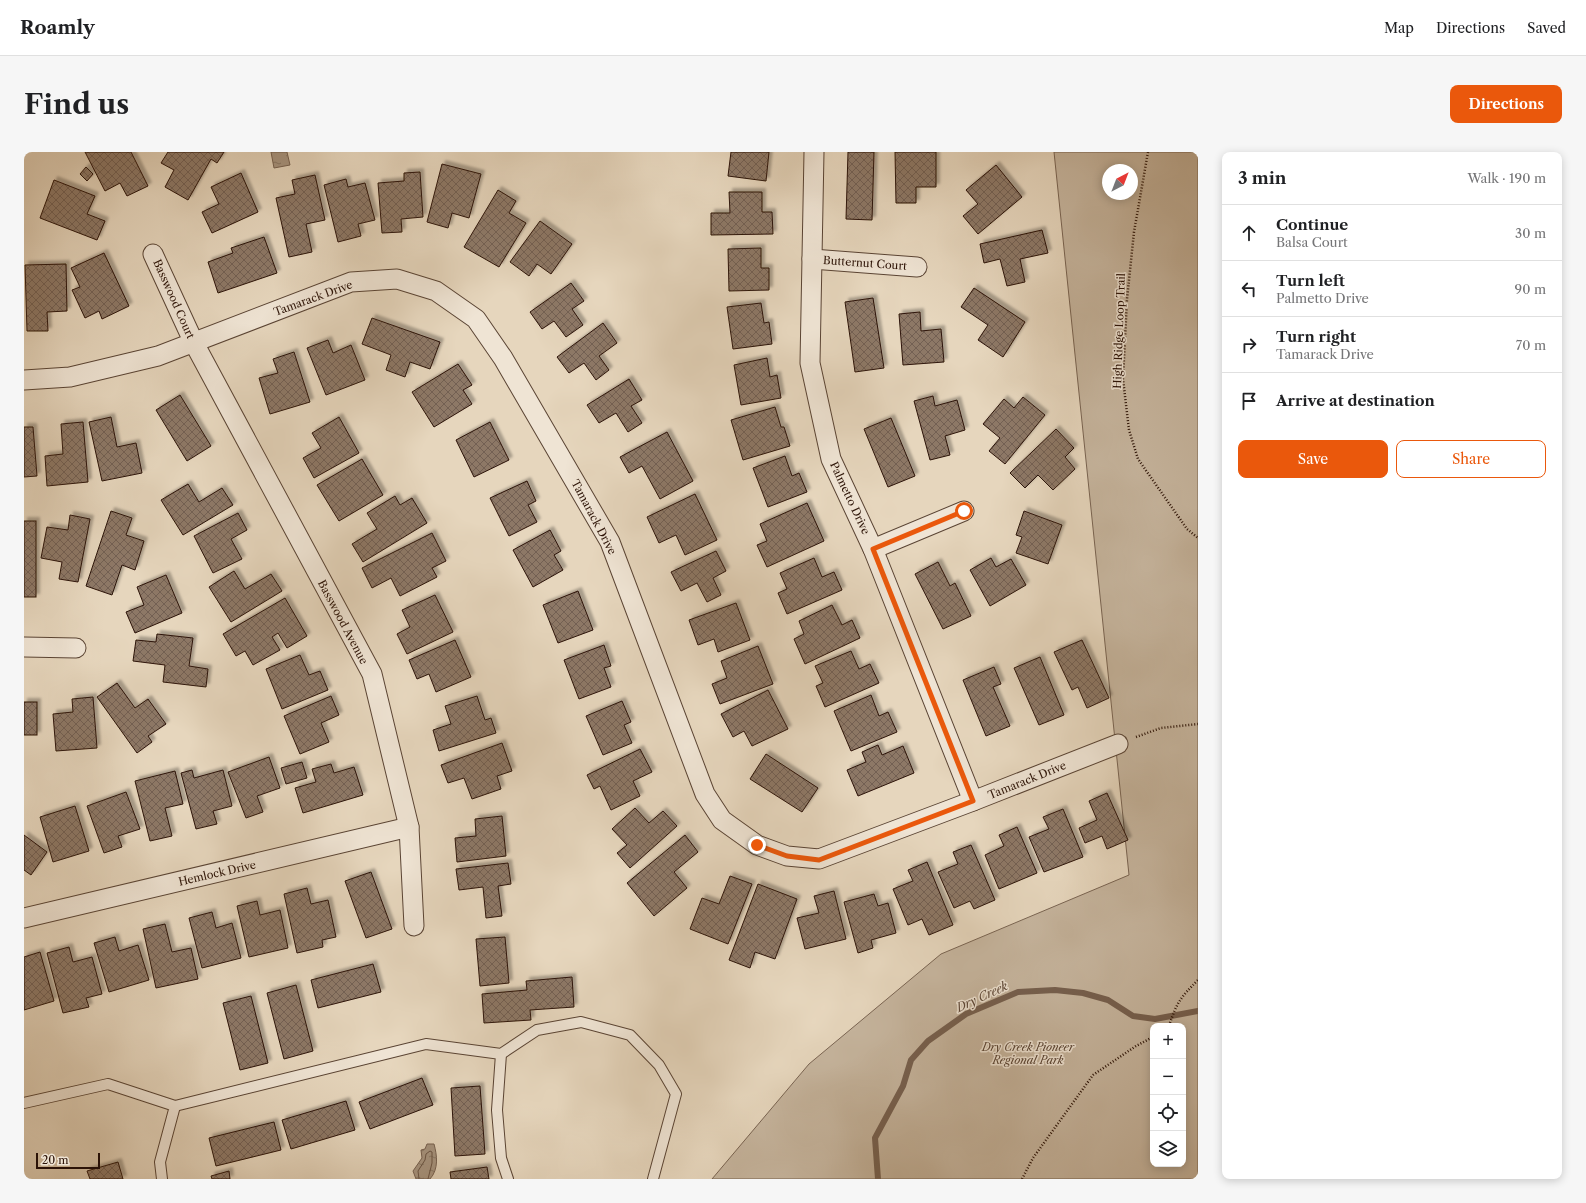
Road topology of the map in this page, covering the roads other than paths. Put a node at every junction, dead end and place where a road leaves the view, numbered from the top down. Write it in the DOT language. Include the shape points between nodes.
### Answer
graph roads {
  1 [pos="814,152"];
  2 [pos="153,254"];
  3 [pos="812,259"];
  4 [pos="917,267"];
  5 [pos="194,343"];
  6 [pos="24,380"];
  7 [pos="964,511"];
  8 [pos="873,549"];
  9 [pos="24,647"];
  10 [pos="76,648"];
  11 [pos="1118,744"];
  12 [pos="973,801"];
  13 [pos="409,827"];
  14 [pos="24,918"];
  15 [pos="414,926"];
  16 [pos="501,1054"];
  17 [pos="24,1103"];
  18 [pos="175,1106"];
  19 [pos="162,1179"];
  20 [pos="508,1179"];
  21 [pos="653,1179"];
  1 -- 3 [label="street, Palmetto Drive"];
  2 -- 5 [label="street, Basswood Court"];
  3 -- 4 [label="street, Butternut Court"];
  3 -- 8 [label="street, Palmetto Drive" via="810,363 831,459"];
  5 -- 6 [label="street, Tamarack Drive" via="158,356 70,377"];
  5 -- 12 [label="street, Tamarack Drive" via="351,282 398,280 436,291 476,319 503,358 610,542 705,794 722,820 757,845 787,856 819,860"];
  5 -- 13 [label="street, Basswood Avenue" via="372,674"];
  7 -- 8 [label="street"];
  8 -- 12 [label="street, Palmetto Drive"];
  9 -- 10 [label="street"];
  11 -- 12 [label="street, Tamarack Drive"];
  13 -- 14 [label="street, Hemlock Drive"];
  13 -- 15 [label="street, Basswood Avenue"];
  16 -- 18 [label="lane" via="426,1044"];
  16 -- 20 [label="lane" via="497,1110 501,1158"];
  16 -- 21 [label="lane" via="537,1030 581,1022 630,1035 659,1065 676,1094"];
  17 -- 18 [label="lane" via="108,1084"];
  18 -- 19 [label="lane" via="160,1162"];
}
